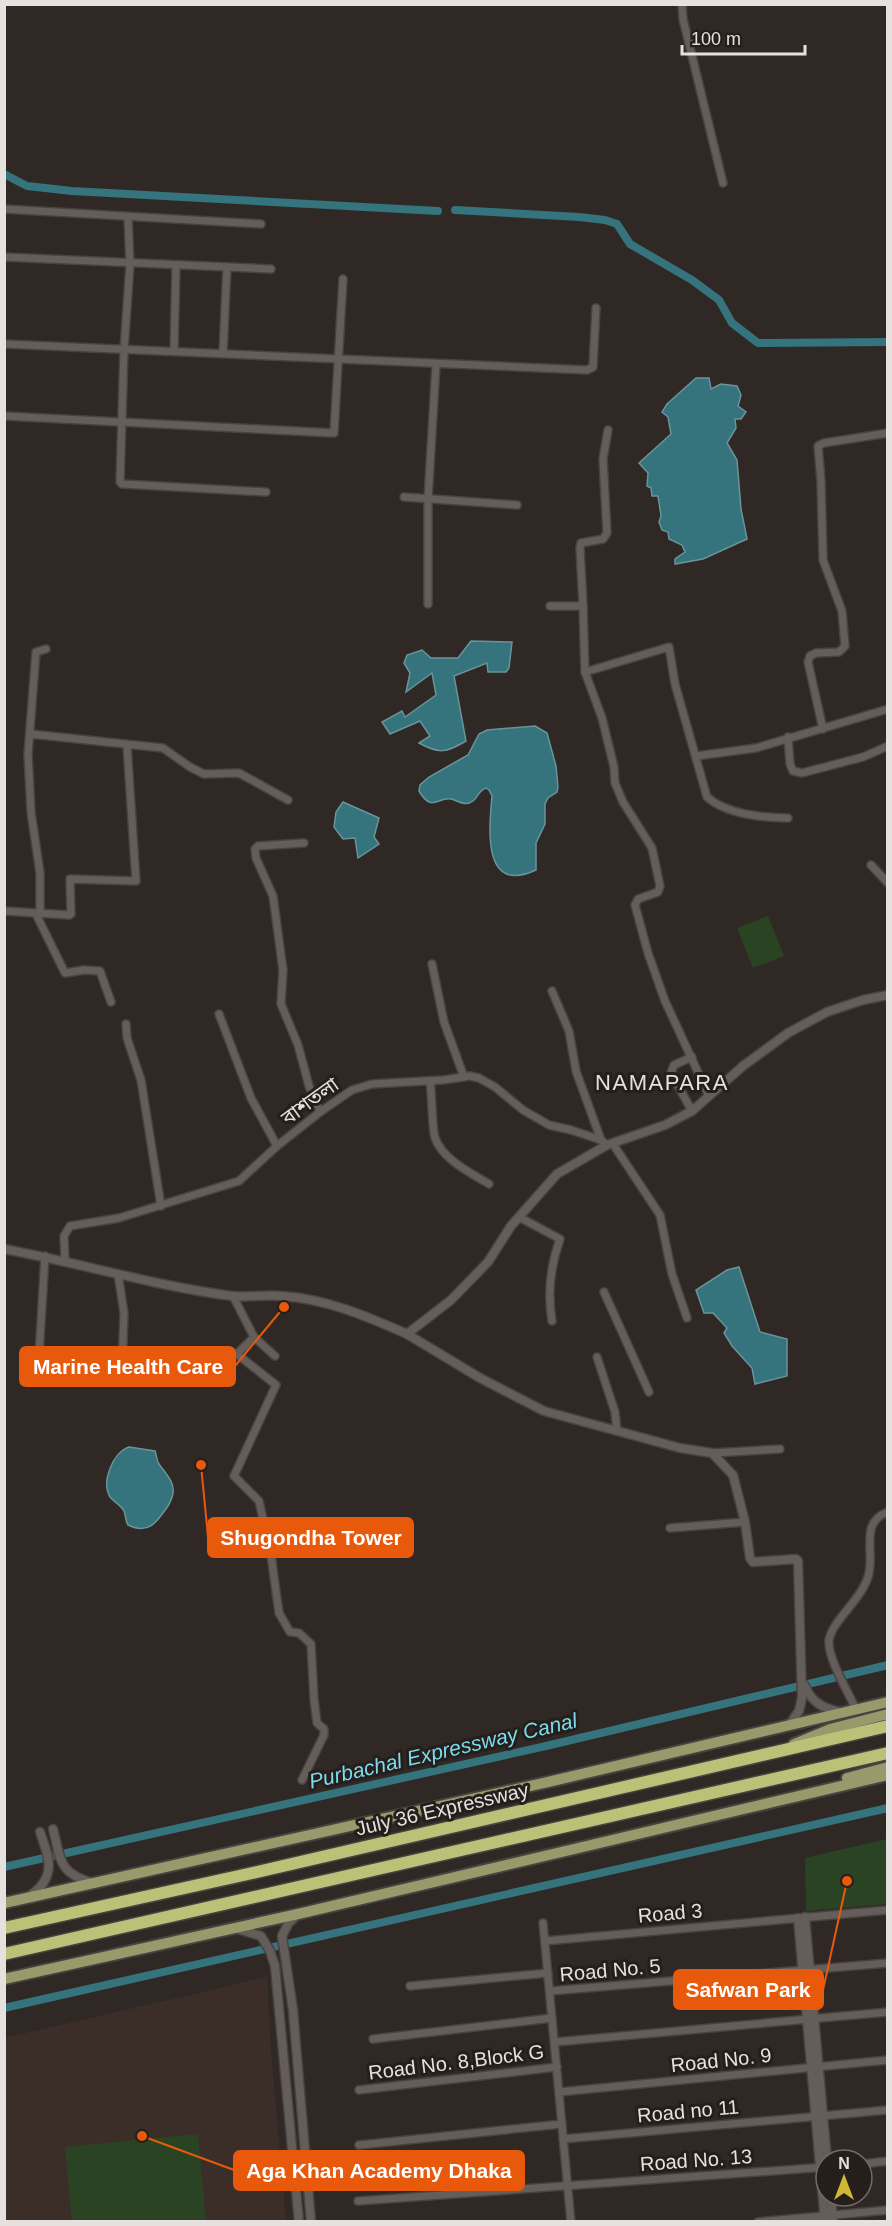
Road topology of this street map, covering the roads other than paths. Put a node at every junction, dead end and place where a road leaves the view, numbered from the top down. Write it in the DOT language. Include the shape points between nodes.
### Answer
graph roads {
  1 [pos="682,4"];
  2 [pos="723,183"];
  3 [pos="4,209"];
  4 [pos="128,217"];
  5 [pos="261,224"];
  6 [pos="4,257"];
  7 [pos="130,264"];
  8 [pos="176,265"];
  9 [pos="227,267"];
  10 [pos="272,269"];
  11 [pos="343,279"];
  12 [pos="597,308"];
  13 [pos="4,344"];
  14 [pos="124,350"];
  15 [pos="174,351"];
  16 [pos="224,353"];
  17 [pos="339,360"];
  18 [pos="436,365"];
  19 [pos="4,416"];
  20 [pos="121,422"];
  21 [pos="608,430"];
  22 [pos="888,433"];
  23 [pos="266,492"];
  24 [pos="404,497"];
  25 [pos="428,499"];
  26 [pos="517,505"];
  27 [pos="428,604"];
  28 [pos="550,606"];
  29 [pos="583,606"];
  30 [pos="46,649"];
  31 [pos="585,672"];
  32 [pos="888,709"];
  33 [pos="823,729"];
  34 [pos="30,734"];
  35 [pos="788,737"];
  36 [pos="127,745"];
  37 [pos="888,746"];
  38 [pos="696,756"];
  39 [pos="288,800"];
  40 [pos="788,818"];
  41 [pos="304,843"];
  42 [pos="871,866"];
  43 [pos="888,883"];
  44 [pos="4,911"];
  45 [pos="38,914"];
  46 [pos="432,964"];
  47 [pos="552,991"];
  48 [pos="888,995"];
  49 [pos="111,1002"];
  50 [pos="219,1014"];
  51 [pos="126,1024"];
  52 [pos="692,1057"];
  53 [pos="464,1077"];
  54 [pos="430,1081"];
  55 [pos="709,1096"];
  56 [pos="692,1111"];
  57 [pos="320,1112"];
  58 [pos="607,1143"];
  59 [pos="277,1146"];
  60 [pos="489,1184"];
  61 [pos="161,1206"];
  62 [pos="519,1217"];
  63 [pos="4,1249"];
  64 [pos="45,1256"];
  65 [pos="65,1260"];
  66 [pos="118,1274"];
  67 [pos="604,1292"];
  68 [pos="234,1296"];
  69 [pos="687,1318"];
  70 [pos="552,1321"];
  71 [pos="407,1334"];
  72 [pos="254,1337"];
  73 [pos="275,1356"];
  74 [pos="597,1357"];
  75 [pos="122,1369"];
  76 [pos="38,1372"];
  77 [pos="649,1392"];
  78 [pos="617,1431"];
  79 [pos="780,1449"];
  80 [pos="712,1453"];
  81 [pos="888,1512"];
  82 [pos="745,1522"];
  83 [pos="670,1528"];
  84 [pos="803,1683"];
  85 [pos="888,1702"];
  86 [pos="856,1709"];
  87 [pos="840,1712"];
  88 [pos="888,1714"];
  89 [pos="790,1724"];
  90 [pos="888,1726"];
  91 [pos="783,1749"];
  92 [pos="888,1753"];
  93 [pos="888,1767"];
  94 [pos="888,1775"];
  95 [pos="302,1780"];
  96 [pos="810,1793"];
  97 [pos="53,1829"];
  98 [pos="40,1832"];
  99 [pos="93,1883"];
  100 [pos="25,1899"];
  101 [pos="4,1903"];
  102 [pos="888,1910"];
  103 [pos="298,1914"];
  104 [pos="802,1917"];
  105 [pos="543,1923"];
  106 [pos="4,1928"];
  107 [pos="234,1928"];
  108 [pos="546,1941"];
  109 [pos="4,1954"];
  110 [pos="888,1963"];
  111 [pos="806,1970"];
  112 [pos="548,1973"];
  113 [pos="4,1979"];
  114 [pos="410,1986"];
  115 [pos="550,1991"];
  116 [pos="888,2012"];
  117 [pos="552,2018"];
  118 [pos="811,2018"];
  119 [pos="373,2039"];
  120 [pos="555,2042"];
  121 [pos="888,2060"];
  122 [pos="557,2067"];
  123 [pos="815,2067"];
  124 [pos="359,2090"];
  125 [pos="559,2092"];
  126 [pos="888,2110"];
  127 [pos="820,2116"];
  128 [pos="562,2124"];
  129 [pos="563,2139"];
  130 [pos="359,2145"];
  131 [pos="822,2148"];
  132 [pos="825,2148"];
  133 [pos="814,2169"];
  134 [pos="567,2185"];
  135 [pos="358,2201"];
  136 [pos="888,2210"];
  137 [pos="829,2218"];
  138 [pos="299,2222"];
  139 [pos="311,2222"];
  140 [pos="571,2222"];
  141 [pos="758,2222"];
  1 -- 2 [label="street"];
  3 -- 4 [label="street"];
  4 -- 5 [label="street"];
  4 -- 7 [label="street"];
  6 -- 7 [label="street"];
  7 -- 8 [label="street"];
  7 -- 14 [label="street"];
  8 -- 9 [label="street"];
  8 -- 15 [label="street"];
  9 -- 10 [label="street"];
  9 -- 16 [label="street"];
  11 -- 17 [label="street"];
  12 -- 18 [label="street" via="593,367 587,370"];
  13 -- 14 [label="street"];
  14 -- 15 [label="street"];
  14 -- 20 [label="street"];
  15 -- 16 [label="street"];
  16 -- 17 [label="street"];
  17 -- 18 [label="street"];
  17 -- 20 [label="street" via="334,433"];
  18 -- 25 [label="street"];
  19 -- 20 [label="street"];
  20 -- 23 [label="street" via="122,484"];
  21 -- 29 [label="street" via="603,459 607,533 603,538 581,543"];
  22 -- 33 [label="street" via="818,446 823,560 842,611 845,646 839,652 816,653 808,662"];
  24 -- 25 [label="street"];
  25 -- 26 [label="street"];
  25 -- 27 [label="street"];
  28 -- 29 [label="street"];
  29 -- 31 [label="street"];
  30 -- 34 [label="street" via="36,652"];
  31 -- 38 [label="street" via="669,647 675,684"];
  31 -- 52 [label="street" via="602,718 615,783 652,848 660,886 658,892 638,899 635,904 665,1001"];
  32 -- 33 [label="street"];
  33 -- 35 [label="street"];
  34 -- 36 [label="street"];
  34 -- 45 [label="street" via="30,801 40,873"];
  35 -- 37 [label="street" via="790,764 793,771 802,773 863,757"];
  35 -- 38 [label="street" via="756,748"];
  36 -- 39 [label="street" via="163,748 204,774 239,773"];
  36 -- 45 [label="street" via="136,881 70,879 71,914"];
  38 -- 40 [label="street" via="707,797 714,803 748,813"];
  41 -- 57 [label="street" via="255,849 273,896 284,970 281,1004"];
  42 -- 43 [label="street"];
  44 -- 45 [label="street"];
  45 -- 49 [label="street" via="65,973 100,971"];
  46 -- 53 [label="street" via="444,1022"];
  47 -- 58 [label="street" via="569,1032 576,1071"];
  48 -- 55 [label="street" via="827,1012 788,1033"];
  50 -- 59 [label="street" via="251,1098"];
  51 -- 61 [label="street" via="141,1080"];
  52 -- 55 [label="street"];
  52 -- 56 [label="street" via="674,1065 671,1073"];
  53 -- 54 [label="street, বাশতলা"];
  53 -- 58 [label="street, বাশতলা" via="479,1078 495,1086 549,1125"];
  54 -- 57 [label="street, বাশতলা" via="372,1083 352,1090"];
  54 -- 60 [label="street" via="435,1137 442,1150"];
  55 -- 56 [label="street"];
  56 -- 58 [label="street" via="665,1125"];
  57 -- 59 [label="street, বাশতলা"];
  58 -- 62 [label="street" via="557,1174"];
  58 -- 69 [label="street" via="660,1215 672,1274"];
  59 -- 61 [label="street, বাশতলা" via="239,1181"];
  61 -- 65 [label="street, বাশতলা" via="70,1226 64,1236"];
  62 -- 70 [label="street" via="560,1239 549,1282"];
  62 -- 71 [label="street" via="488,1262 457,1294"];
  63 -- 64 [label="street"];
  64 -- 65 [label="street"];
  64 -- 76 [label="street"];
  65 -- 66 [label="street"];
  66 -- 68 [label="street"];
  66 -- 75 [label="street" via="124,1313"];
  67 -- 77 [label="street"];
  68 -- 71 [label="street" via="281,1296 343,1307"];
  68 -- 72 [label="street"];
  71 -- 78 [label="street" via="544,1411"];
  72 -- 73 [label="street"];
  72 -- 95 [label="street" via="237,1354 276,1385 234,1476 259,1501 279,1612 290,1632 299,1633 311,1644 317,1723 324,1729 324,1735"];
  74 -- 78 [label="street" via="615,1412"];
  78 -- 80 [label="street"];
  79 -- 80 [label="street"];
  80 -- 82 [label="street" via="733,1475"];
  81 -- 86 [label="street" via="873,1521 870,1530 869,1577 864,1588 832,1630 829,1640"];
  82 -- 83 [label="street"];
  82 -- 84 [label="street" via="753,1562 798,1561"];
  84 -- 87 [label="street" via="809,1697 819,1705"];
  84 -- 89 [label="street" via="799,1711"];
  85 -- 86 [label="main road"];
  86 -- 87 [label="main road"];
  87 -- 89 [label="main road"];
  88 -- 91 [label="main road" via="830,1729"];
  89 -- 99 [label="main road"];
  90 -- 91 [label="highway, July 36 Expressway"];
  91 -- 106 [label="highway, July 36 Expressway"];
  92 -- 109 [label="highway"];
  93 -- 96 [label="main road" via="829,1783"];
  94 -- 96 [label="main road"];
  96 -- 103 [label="main road"];
  97 -- 99 [label="street" via="63,1865 73,1876"];
  98 -- 100 [label="street" via="49,1872"];
  99 -- 100 [label="main road"];
  100 -- 101 [label="main road"];
  102 -- 104 [label="street, Road 3"];
  103 -- 107 [label="main road"];
  103 -- 139 [label="street" via="282,1936 293,2010"];
  104 -- 108 [label="street, Road 3"];
  104 -- 111 [label="street"];
  105 -- 108 [label="street"];
  107 -- 113 [label="main road"];
  107 -- 138 [label="street" via="261,1936 275,1966"];
  108 -- 112 [label="street"];
  110 -- 111 [label="street, Road No. 5"];
  111 -- 115 [label="street, Road No. 5"];
  111 -- 118 [label="street"];
  112 -- 114 [label="street"];
  112 -- 115 [label="street"];
  115 -- 117 [label="street"];
  116 -- 118 [label="street"];
  117 -- 119 [label="street"];
  117 -- 120 [label="street"];
  118 -- 120 [label="street"];
  118 -- 123 [label="street"];
  120 -- 122 [label="street"];
  121 -- 123 [label="street, Road No. 9"];
  122 -- 124 [label="street, Road No. 8,Block G"];
  122 -- 125 [label="street"];
  123 -- 125 [label="street, Road No. 9"];
  123 -- 127 [label="street"];
  125 -- 128 [label="street"];
  126 -- 127 [label="street, Road no 11"];
  127 -- 129 [label="street, Road no 11"];
  127 -- 131 [label="street"];
  127 -- 132 [label="street"];
  128 -- 129 [label="street"];
  128 -- 130 [label="street"];
  129 -- 134 [label="street"];
  133 -- 134 [label="street, Road No. 13"];
  134 -- 135 [label="street, Road No. 13"];
  134 -- 140 [label="street"];
  136 -- 137 [label="street"];
  137 -- 141 [label="street"];
}
